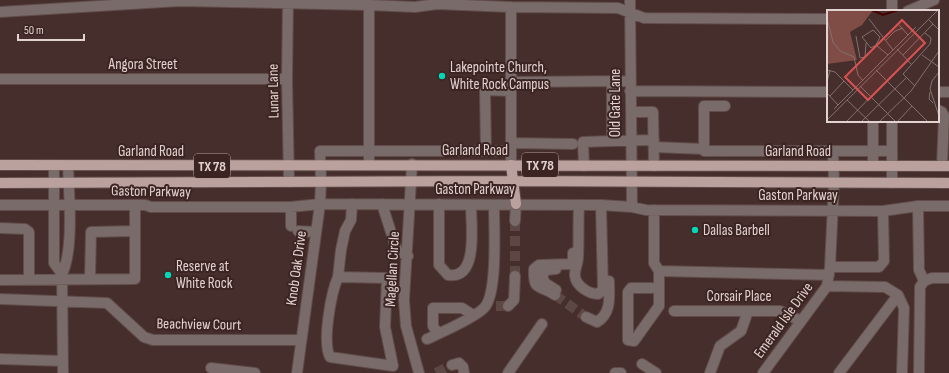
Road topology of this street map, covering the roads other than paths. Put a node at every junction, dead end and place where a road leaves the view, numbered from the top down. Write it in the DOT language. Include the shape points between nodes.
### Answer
graph roads {
  1 [pos="630,0"];
  2 [pos="934,0"];
  3 [pos="288,2"];
  4 [pos="369,6"];
  5 [pos="511,7"];
  6 [pos="910,10"];
  7 [pos="0,12"];
  8 [pos="630,13"];
  9 [pos="827,19"];
  10 [pos="0,79"];
  11 [pos="287,79"];
  12 [pos="612,81"];
  13 [pos="630,86"];
  14 [pos="511,87"];
  15 [pos="827,92"];
  16 [pos="725,106"];
  17 [pos="939,110"];
  18 [pos="631,112"];
  19 [pos="873,122"];
  20 [pos="892,122"];
  21 [pos="630,140"];
  22 [pos="612,141"];
  23 [pos="654,143"];
  24 [pos="574,144"];
  25 [pos="511,147"];
  26 [pos="704,150"];
  27 [pos="369,151"];
  28 [pos="486,151"];
  29 [pos="732,151"];
  30 [pos="833,151"];
  31 [pos="873,151"];
  32 [pos="892,151"];
  33 [pos="774,152"];
  34 [pos="412,164"];
  35 [pos="0,165"];
  36 [pos="368,165"];
  37 [pos="511,165"];
  38 [pos="873,165"];
  39 [pos="892,165"];
  40 [pos="54,166"];
  41 [pos="68,166"];
  42 [pos="289,166"];
  43 [pos="584,166"];
  44 [pos="630,166"];
  45 [pos="654,166"];
  46 [pos="703,166"];
  47 [pos="732,166"];
  48 [pos="773,166"];
  49 [pos="833,166"];
  50 [pos="946,166"];
  51 [pos="320,167"];
  52 [pos="512,181"];
  53 [pos="289,182"];
  54 [pos="321,182"];
  55 [pos="412,182"];
  56 [pos="630,182"];
  57 [pos="0,183"];
  58 [pos="834,183"];
  59 [pos="892,183"];
  60 [pos="949,183"];
  61 [pos="54,184"];
  62 [pos="69,184"];
  63 [pos="320,204"];
  64 [pos="352,204"];
  65 [pos="382,204"];
  66 [pos="411,204"];
  67 [pos="439,204"];
  68 [pos="516,204"];
  69 [pos="0,205"];
  70 [pos="53,205"];
  71 [pos="70,205"];
  72 [pos="135,205"];
  73 [pos="471,205"];
  74 [pos="494,205"];
  75 [pos="576,205"];
  76 [pos="601,205"];
  77 [pos="918,206"];
  78 [pos="949,206"];
  79 [pos="292,207"];
  80 [pos="632,207"];
  81 [pos="654,210"];
  82 [pos="832,210"];
  83 [pos="883,211"];
  84 [pos="516,221"];
  85 [pos="0,228"];
  86 [pos="134,231"];
  87 [pos="316,232"];
  88 [pos="603,252"];
  89 [pos="408,256"];
  90 [pos="576,267"];
  91 [pos="659,271"];
  92 [pos="830,271"];
  93 [pos="62,276"];
  94 [pos="515,276"];
  95 [pos="338,277"];
  96 [pos="949,278"];
  97 [pos="90,279"];
  98 [pos="0,280"];
  99 [pos="29,280"];
  100 [pos="924,281"];
  101 [pos="827,286"];
  102 [pos="659,288"];
  103 [pos="603,290"];
  104 [pos="898,295"];
  105 [pos="0,299"];
  106 [pos="62,300"];
  107 [pos="508,306"];
  108 [pos="674,311"];
  109 [pos="748,311"];
  110 [pos="473,316"];
  111 [pos="801,321"];
  112 [pos="542,324"];
  113 [pos="438,334"];
  114 [pos="427,339"];
  115 [pos="301,340"];
  116 [pos="0,359"];
  117 [pos="63,361"];
  118 [pos="642,364"];
  119 [pos="452,365"];
  120 [pos="211,368"];
  121 [pos="63,373"];
  122 [pos="255,373"];
  123 [pos="297,373"];
  124 [pos="419,373"];
  125 [pos="464,373"];
  126 [pos="508,373"];
  127 [pos="615,373"];
  128 [pos="621,373"];
  129 [pos="656,373"];
  130 [pos="710,373"];
  131 [pos="763,373"];
  132 [pos="839,373"];
  133 [pos="902,373"];
  134 [pos="918,373"];
  1 -- 8 [label="street, Old Gate Lane"];
  2 -- 6 [label="street"];
  3 -- 4 [label="street"];
  3 -- 7 [label="street" via="180,1"];
  3 -- 11 [label="street, Lunar Lane"];
  4 -- 5 [label="street" via="415,7 437,4"];
  4 -- 27 [label="street"];
  5 -- 8 [label="street" via="618,8"];
  5 -- 14 [label="street"];
  8 -- 9 [label="street" via="644,18"];
  8 -- 13 [label="street, Old Gate Lane"];
  10 -- 11 [label="street, Angora Street"];
  11 -- 42 [label="street, Lunar Lane"];
  12 -- 13 [label="street"];
  12 -- 14 [label="street"];
  12 -- 22 [label="street"];
  13 -- 15 [label="street"];
  13 -- 18 [label="street, Old Gate Lane"];
  14 -- 25 [label="street"];
  14 -- 28 [label="street" via="485,90"];
  16 -- 26 [label="street" via="704,106"];
  17 -- 50 [label="street" via="944,116"];
  18 -- 21 [label="street, Old Gate Lane"];
  18 -- 23 [label="street" via="653,112"];
  19 -- 31 [label="street"];
  20 -- 32 [label="street"];
  21 -- 22 [label="street"];
  21 -- 23 [label="street"];
  21 -- 44 [label="street, Old Gate Lane"];
  22 -- 43 [label="street" via="583,142"];
  23 -- 26 [label="street"];
  23 -- 45 [label="street"];
  24 -- 25 [label="street"];
  25 -- 28 [label="street"];
  25 -- 37 [label="street"];
  26 -- 29 [label="street"];
  26 -- 46 [label="street"];
  27 -- 28 [label="street"];
  27 -- 36 [label="street"];
  27 -- 51 [label="street, Knob Oak Drive" via="320,150"];
  29 -- 33 [label="street"];
  29 -- 47 [label="street"];
  30 -- 31 [label="street"];
  30 -- 33 [label="street"];
  30 -- 49 [label="street, Emerald Isle Drive"];
  31 -- 32 [label="street"];
  31 -- 38 [label="street"];
  32 -- 39 [label="street"];
  33 -- 48 [label="street"];
  34 -- 36 [label="main road, Garland Road / TX 78"];
  34 -- 37 [label="main road, Garland Road / TX 78"];
  34 -- 55 [label="street, Magellan Circle"];
  35 -- 40 [label="main road, Garland Road / TX 78"];
  36 -- 51 [label="main road, Garland Road / TX 78"];
  37 -- 43 [label="main road, Garland Road / TX 78"];
  37 -- 52 [label="main road"];
  38 -- 39 [label="main road, Garland Road / TX 78"];
  38 -- 49 [label="main road, Garland Road / TX 78"];
  39 -- 50 [label="main road, Garland Road / TX 78"];
  39 -- 59 [label="street"];
  40 -- 41 [label="main road, Garland Road / TX 78"];
  40 -- 61 [label="street"];
  41 -- 42 [label="main road, Garland Road / TX 78"];
  41 -- 62 [label="street"];
  42 -- 51 [label="main road, Garland Road / TX 78"];
  42 -- 53 [label="street, Lunar Lane"];
  43 -- 44 [label="main road, Garland Road / TX 78"];
  44 -- 45 [label="main road, Garland Road / TX 78"];
  44 -- 56 [label="street, Old Gate Lane"];
  45 -- 46 [label="main road, Garland Road / TX 78"];
  46 -- 47 [label="main road, Garland Road / TX 78"];
  47 -- 48 [label="main road, Garland Road / TX 78"];
  48 -- 49 [label="main road, Garland Road / TX 78"];
  49 -- 58 [label="street, Emerald Isle Drive"];
  51 -- 54 [label="street, Knob Oak Drive"];
  52 -- 55 [label="main road, Garland Road / TX 78"];
  52 -- 56 [label="main road, Garland Road / TX 78"];
  52 -- 68 [label="main road"];
  53 -- 54 [label="main road, Garland Road / TX 78"];
  53 -- 62 [label="main road, Garland Road / TX 78"];
  54 -- 55 [label="main road, Garland Road / TX 78"];
  54 -- 63 [label="street, Knob Oak Drive"];
  55 -- 66 [label="street, Magellan Circle"];
  56 -- 58 [label="main road, Garland Road / TX 78"];
  56 -- 80 [label="street, Old Gate Lane"];
  57 -- 61 [label="main road, Garland Road / TX 78"];
  58 -- 59 [label="main road, Garland Road / TX 78"];
  58 -- 82 [label="street, Emerald Isle Drive"];
  59 -- 60 [label="main road, Garland Road / TX 78"];
  61 -- 62 [label="main road, Garland Road / TX 78"];
  61 -- 70 [label="street"];
  62 -- 71 [label="street"];
  63 -- 64 [label="street, Gaston Parkway"];
  63 -- 79 [label="street, Gaston Parkway"];
  63 -- 87 [label="street, Knob Oak Drive"];
  64 -- 65 [label="street, Gaston Parkway"];
  64 -- 95 [label="street" via="351,220 345,231 341,250"];
  65 -- 66 [label="street, Gaston Parkway"];
  65 -- 89 [label="street" via="396,248"];
  66 -- 67 [label="street, Gaston Parkway"];
  66 -- 89 [label="street, Magellan Circle"];
  67 -- 73 [label="street, Gaston Parkway"];
  67 -- 73 [label="street" via="439,265 448,275 455,276 465,271 469,264"];
  68 -- 74 [label="street, Gaston Parkway"];
  68 -- 75 [label="street, Gaston Parkway"];
  68 -- 84 [label="street"];
  69 -- 70 [label="street, Gaston Parkway"];
  70 -- 71 [label="street, Gaston Parkway"];
  70 -- 93 [label="street" via="54,263"];
  71 -- 72 [label="street, Gaston Parkway"];
  71 -- 93 [label="street" via="67,264"];
  72 -- 79 [label="street, Gaston Parkway"];
  72 -- 86 [label="street"];
  73 -- 74 [label="street, Gaston Parkway"];
  74 -- 110 [label="street" via="492,305"];
  75 -- 76 [label="street, Gaston Parkway"];
  75 -- 90 [label="street"];
  75 -- 90 [label="street" via="572,263 539,265 534,269 533,282 536,286 556,293 543,279 544,272 550,269"];
  76 -- 80 [label="street, Gaston Parkway"];
  76 -- 88 [label="street"];
  77 -- 78 [label="street, Gaston Parkway"];
  77 -- 83 [label="street, Gaston Parkway"];
  77 -- 100 [label="street" via="919,270"];
  79 -- 87 [label="street" via="294,229"];
  80 -- 81 [label="street, Gaston Parkway"];
  81 -- 82 [label="street, Gaston Parkway"];
  81 -- 91 [label="street" via="654,263"];
  82 -- 83 [label="street, Gaston Parkway"];
  82 -- 92 [label="street, Emerald Isle Drive"];
  83 -- 92 [label="street" via="884,261 879,267"];
  85 -- 99 [label="street" via="25,229 29,232"];
  86 -- 97 [label="street" via="91,232"];
  86 -- 97 [label="street" via="135,278"];
  87 -- 115 [label="street, Knob Oak Drive"];
  88 -- 103 [label="street"];
  88 -- 103 [label="street" via="609,267 609,302 606,313 597,322 587,315 596,316 602,311"];
  89 -- 124 [label="street, Magellan Circle" via="404,300 406,326"];
  90 -- 103 [label="street" via="575,276 582,287 594,294"];
  91 -- 92 [label="street"];
  91 -- 102 [label="street"];
  92 -- 101 [label="street, Emerald Isle Drive"];
  93 -- 97 [label="street"];
  93 -- 99 [label="street"];
  93 -- 106 [label="street"];
  94 -- 107 [label="street" via="514,300"];
  95 -- 95 [label="street" via="387,278 385,328 393,366 330,357 327,352 327,341 334,287"];
  96 -- 100 [label="street" via="932,278"];
  98 -- 99 [label="street"];
  100 -- 134 [label="street" via="920,287"];
  101 -- 104 [label="street" via="885,287"];
  101 -- 111 [label="street, Emerald Isle Drive"];
  102 -- 102 [label="street" via="659,306 634,341 628,340 628,292 632,288"];
  104 -- 132 [label="street"];
  104 -- 133 [label="street" via="904,308"];
  105 -- 106 [label="street, Beachview Court"];
  106 -- 115 [label="street, Beachview Court" via="107,303 144,337 153,340"];
  106 -- 117 [label="street"];
  108 -- 109 [label="street, Corsair Place"];
  109 -- 111 [label="street, Corsair Place" via="780,311"];
  109 -- 130 [label="street" via="741,331 720,346"];
  110 -- 113 [label="street"];
  110 -- 113 [label="street" via="462,308 433,308 433,326"];
  111 -- 131 [label="street, Emerald Isle Drive"];
  112 -- 126 [label="street"];
  113 -- 114 [label="street"];
  115 -- 123 [label="street, Knob Oak Drive"];
  116 -- 117 [label="street"];
  117 -- 121 [label="street"];
  118 -- 129 [label="street"];
  119 -- 125 [label="street" via="459,363"];
  120 -- 122 [label="street"];
  127 -- 128 [label="street"];
}
